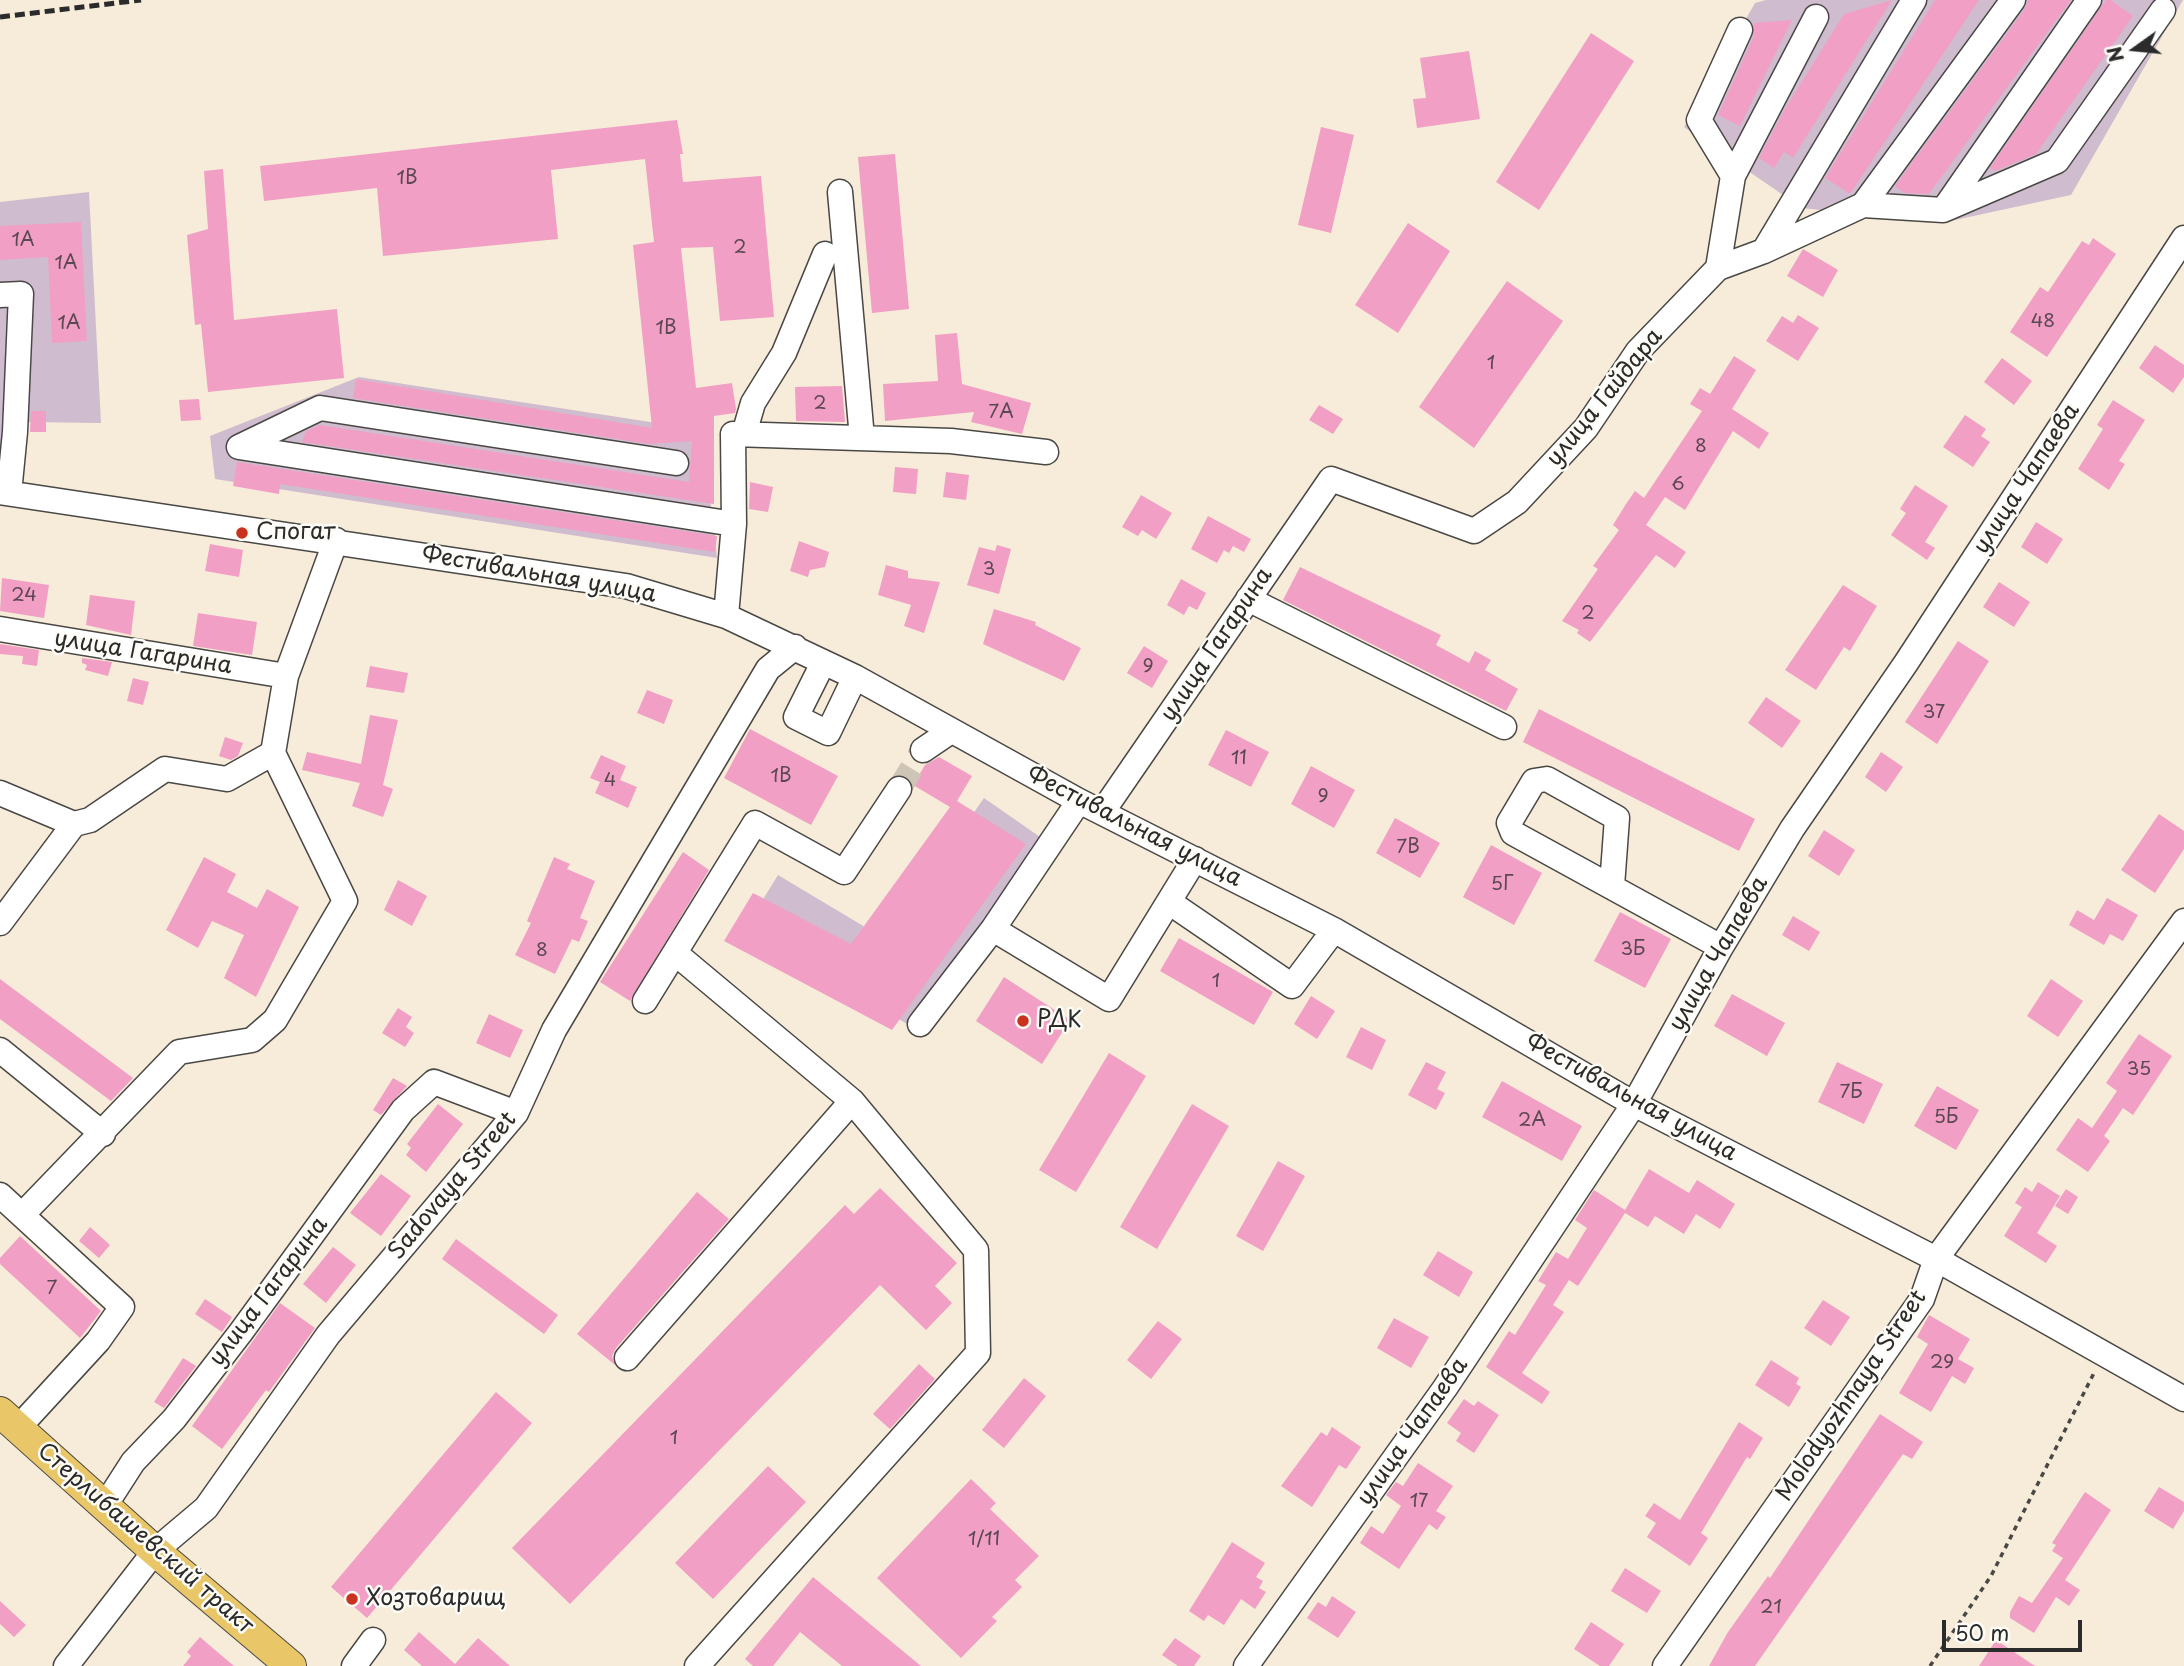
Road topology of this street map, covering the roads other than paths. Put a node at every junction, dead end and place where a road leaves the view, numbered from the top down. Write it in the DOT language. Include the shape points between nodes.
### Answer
graph roads {
  1 [pos="1914,0"];
  2 [pos="2012,0"];
  3 [pos="2089,0"];
  4 [pos="2163,10"];
  5 [pos="1816,17"];
  6 [pos="1740,30"];
  7 [pos="1733,176"];
  8 [pos="840,192"];
  9 [pos="1863,205"];
  10 [pos="1943,210"];
  11 [pos="2184,238"];
  12 [pos="1764,251"];
  13 [pos="825,254"];
  14 [pos="1718,268"];
  15 [pos="0,295"];
  16 [pos="9,383"];
  17 [pos="744,434"];
  18 [pos="862,438"];
  19 [pos="1046,452"];
  20 [pos="677,463"];
  21 [pos="1331,479"];
  22 [pos="5,492"];
  23 [pos="734,524"];
  24 [pos="336,540"];
  25 [pos="1248,599"];
  26 [pos="726,616"];
  27 [pos="0,629"];
  28 [pos="795,647"];
  29 [pos="823,663"];
  30 [pos="286,676"];
  31 [pos="855,677"];
  32 [pos="1504,727"];
  33 [pos="951,731"];
  34 [pos="923,750"];
  35 [pos="273,753"];
  36 [pos="899,789"];
  37 [pos="0,793"];
  38 [pos="1079,800"];
  39 [pos="1102,811"];
  40 [pos="74,824"];
  41 [pos="1195,859"];
  42 [pos="1612,887"];
  43 [pos="1169,902"];
  44 [pos="2184,921"];
  45 [pos="0,923"];
  46 [pos="993,929"];
  47 [pos="1334,930"];
  48 [pos="1720,947"];
  49 [pos="675,953"];
  50 [pos="645,1001"];
  51 [pos="920,1024"];
  52 [pos="0,1050"];
  53 [pos="852,1101"];
  54 [pos="1634,1104"];
  55 [pos="516,1113"];
  56 [pos="103,1134"];
  57 [pos="0,1195"];
  58 [pos="22,1215"];
  59 [pos="1936,1259"];
  60 [pos="627,1358"];
  61 [pos="2184,1399"];
  62 [pos="9,1420"];
  63 [pos="106,1504"];
  64 [pos="155,1551"];
  65 [pos="373,1640"];
  66 [pos="66,1666"];
  67 [pos="291,1666"];
  68 [pos="354,1666"];
  69 [pos="697,1666"];
  70 [pos="1246,1666"];
  71 [pos="1665,1666"];
  1 -- 12 [label="street"];
  2 -- 9 [label="street"];
  3 -- 10 [label="street"];
  4 -- 10 [label="street" via="2057,162"];
  5 -- 7 [label="street"];
  6 -- 7 [label="street" via="1699,120"];
  7 -- 14 [label="street"];
  8 -- 18 [label="street"];
  9 -- 10 [label="street"];
  9 -- 12 [label="street"];
  11 -- 48 [label="street, улица Чапаева" via="1792,829"];
  12 -- 14 [label="street"];
  13 -- 17 [label="street" via="784,354 753,403"];
  14 -- 21 [label="street, улица Гайдара" via="1638,351 1577,438 1517,502 1474,531"];
  15 -- 16 [label="street" via="21,294"];
  16 -- 22 [label="street"];
  17 -- 18 [label="street"];
  17 -- 23 [label="street" via="733,434"];
  18 -- 19 [label="street" via="951,441"];
  20 -- 23 [label="street" via="320,408 239,447"];
  21 -- 25 [label="street, улица Гагарина"];
  22 -- 24 [label="street, Фестивальная улица"];
  23 -- 26 [label="street"];
  24 -- 26 [label="street, Фестивальная улица" via="626,586"];
  24 -- 30 [label="street"];
  25 -- 32 [label="street"];
  25 -- 39 [label="street, улица Гагарина"];
  26 -- 28 [label="street, Фестивальная улица"];
  27 -- 30 [label="street, улица Гагарина"];
  28 -- 29 [label="street, Фестивальная улица"];
  28 -- 55 [label="street, Sadovaya Street" via="768,669 554,1030"];
  29 -- 31 [label="street, Фестивальная улица"];
  29 -- 31 [label="street" via="796,716 828,733"];
  30 -- 35 [label="street"];
  31 -- 33 [label="street, Фестивальная улица"];
  33 -- 34 [label="street"];
  33 -- 38 [label="street, Фестивальная улица"];
  35 -- 40 [label="street" via="227,779 165,769 90,820"];
  35 -- 56 [label="street" via="345,901 275,1020 252,1040 179,1052"];
  36 -- 49 [label="street" via="844,872 755,823"];
  37 -- 40 [label="street"];
  38 -- 39 [label="street, Фестивальная улица"];
  38 -- 46 [label="street"];
  39 -- 41 [label="street, Фестивальная улица"];
  40 -- 45 [label="street"];
  41 -- 43 [label="street"];
  41 -- 47 [label="street, Фестивальная улица"];
  42 -- 42 [label="street" via="1513,833 1509,822 1534,781 1547,779 1617,818"];
  42 -- 48 [label="street"];
  43 -- 46 [label="street" via="1109,999"];
  43 -- 47 [label="street" via="1293,986"];
  44 -- 59 [label="street, Molodyozhnaya Street"];
  46 -- 51 [label="street"];
  47 -- 54 [label="street, Фестивальная улица"];
  48 -- 54 [label="street, улица Чапаева"];
  49 -- 50 [label="street"];
  49 -- 53 [label="street"];
  52 -- 56 [label="street"];
  53 -- 60 [label="street"];
  53 -- 69 [label="street" via="976,1250 978,1353"];
  54 -- 59 [label="street, Фестивальная улица"];
  54 -- 70 [label="street, улица Чапаева" via="1445,1388"];
  55 -- 63 [label="street, улица Гагарина" via="434,1082 403,1110 199,1386 133,1462"];
  55 -- 64 [label="street, Sadovaya Street" via="328,1335 206,1508"];
  56 -- 58 [label="street"];
  57 -- 58 [label="street"];
  58 -- 62 [label="street" via="122,1307 98,1341"];
  59 -- 61 [label="street, Фестивальная улица"];
  59 -- 71 [label="street, Molodyozhnaya Street" via="1922,1299"];
  62 -- 63 [label="main road, Стерлибашевский тракт"];
  63 -- 64 [label="main road, Стерлибашевский тракт"];
  64 -- 66 [label="street, Sadovaya Street"];
  64 -- 67 [label="main road, Стерлибашевский тракт"];
  65 -- 68 [label="street"];
}
